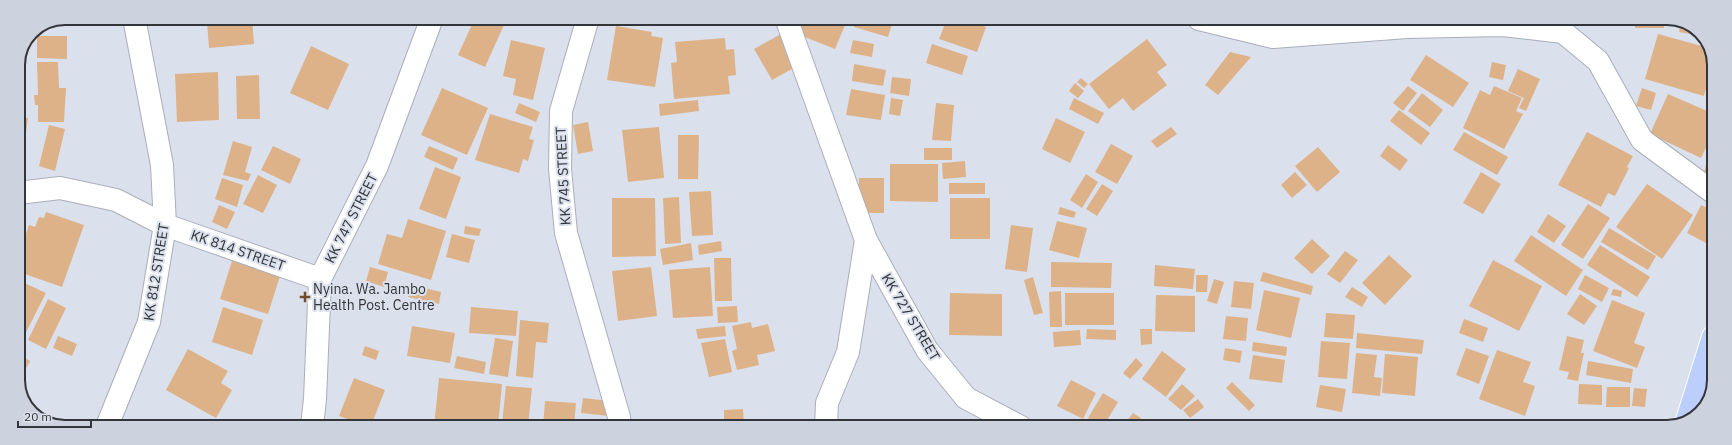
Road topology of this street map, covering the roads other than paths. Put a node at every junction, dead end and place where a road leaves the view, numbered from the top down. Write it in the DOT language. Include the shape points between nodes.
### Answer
graph roads {
  1 [pos="135,25"];
  2 [pos="429,25"];
  3 [pos="586,25"];
  4 [pos="789,25"];
  5 [pos="1224,25"];
  6 [pos="1707,188"];
  7 [pos="25,192"];
  8 [pos="165,225"];
  9 [pos="866,240"];
  10 [pos="320,279"];
  11 [pos="1707,356"];
  12 [pos="1689,414"];
  13 [pos="109,420"];
  14 [pos="313,420"];
  15 [pos="619,420"];
  16 [pos="826,420"];
  17 [pos="1007,420"];
  1 -- 8 [label="street, KK 812 STREET" via="162,165"];
  2 -- 10 [label="street, KK 747 STREET" via="377,166"];
  3 -- 15 [label="street, KK 745 STREET" via="561,111 560,169 566,233"];
  4 -- 9 [label="street, KK 727 STREET"];
  5 -- 6 [label="street" via="1273,37 1407,27 1494,26 1563,32 1598,60 1642,140"];
  7 -- 8 [label="street, KK 814 STREET" via="60,188 116,200"];
  8 -- 10 [label="street, KK 814 STREET"];
  8 -- 13 [label="street, KK 812 STREET" via="149,322"];
  9 -- 16 [label="street" via="848,352 827,403"];
  9 -- 17 [label="street, KK 727 STREET" via="927,350 966,398"];
  10 -- 14 [label="street, KK 747 STREET"];
  11 -- 12 [label="main road"];
}
